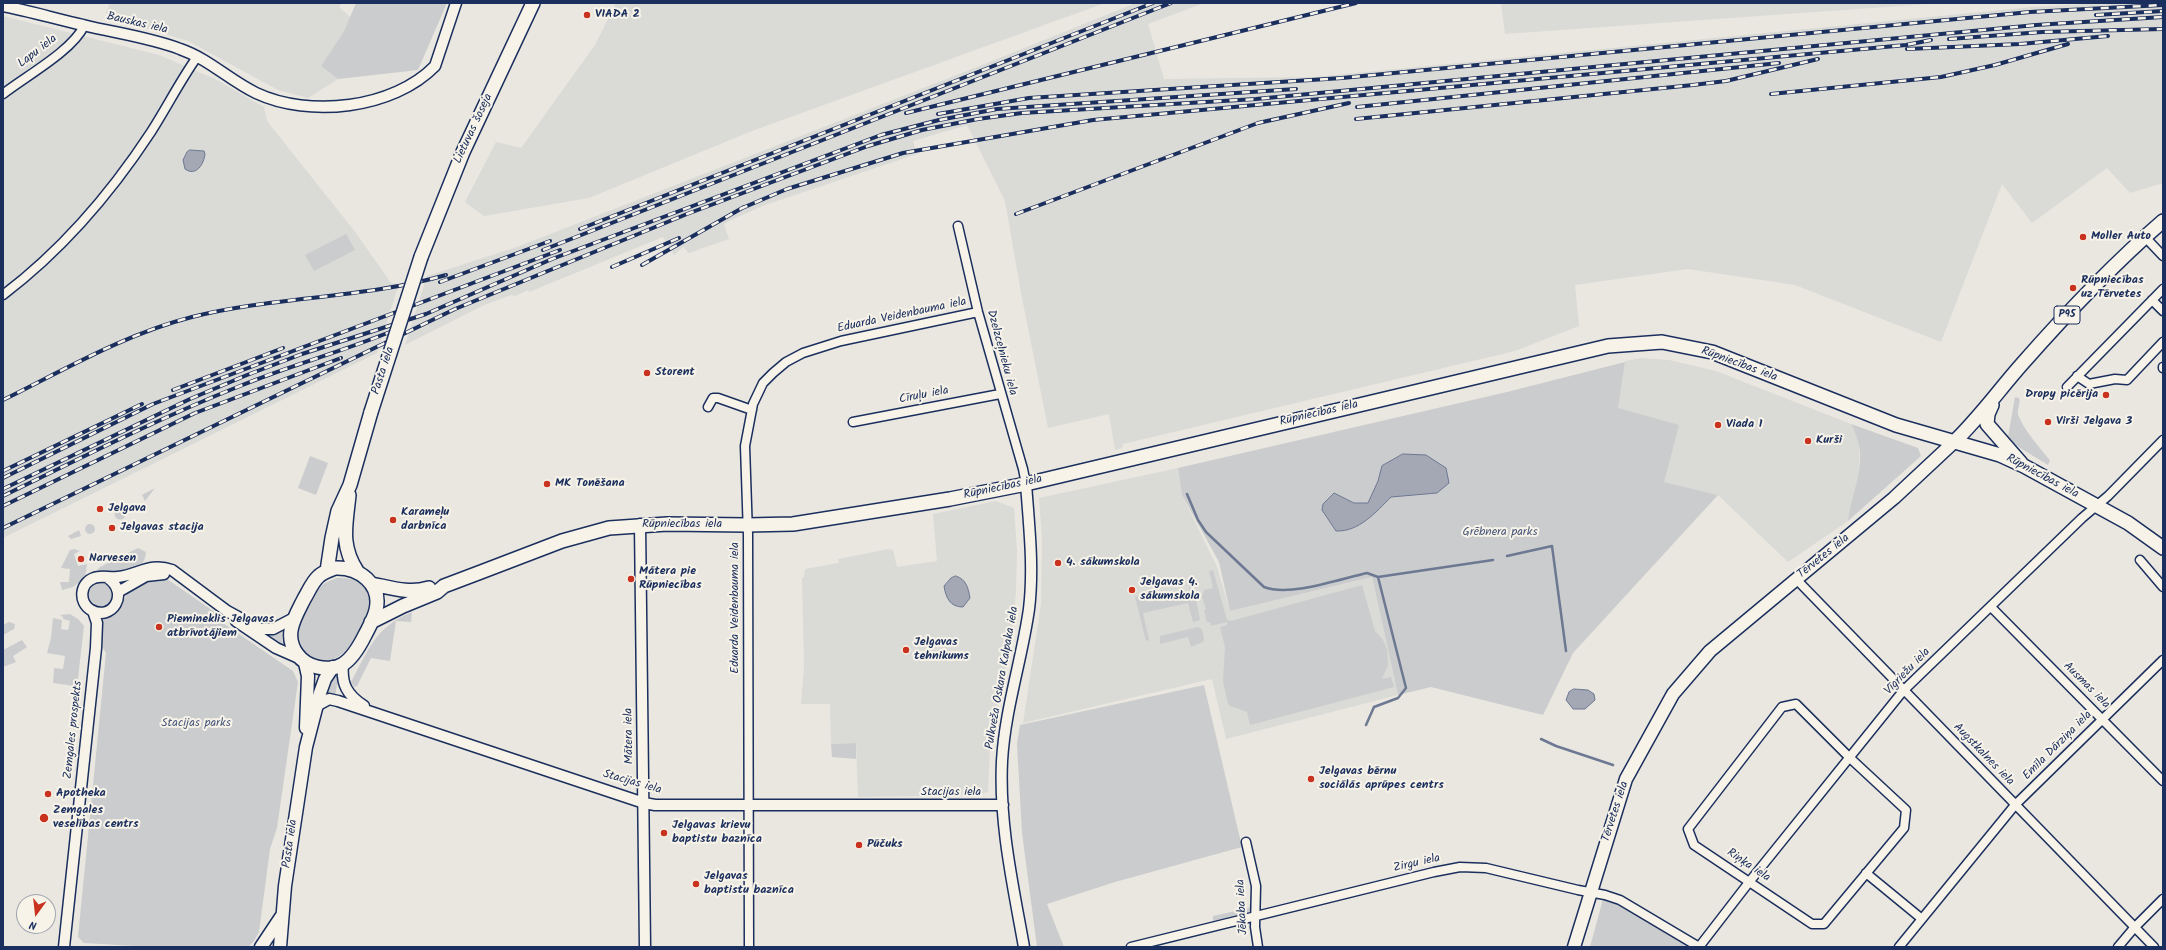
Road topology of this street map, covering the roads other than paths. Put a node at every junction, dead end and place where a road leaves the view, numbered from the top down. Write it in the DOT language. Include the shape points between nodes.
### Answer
graph roads {
  1 [pos="456,3"];
  2 [pos="533,3"];
  3 [pos="3,6"];
  4 [pos="84,26"];
  5 [pos="197,57"];
  6 [pos="3,94"];
  7 [pos="2163,222"];
  8 [pos="958,226"];
  9 [pos="2145,237"];
  10 [pos="2163,256"];
  11 [pos="421,257"];
  12 [pos="2163,289"];
  13 [pos="3,295"];
  14 [pos="2152,300"];
  15 [pos="2163,311"];
  16 [pos="978,312"];
  17 [pos="2163,342"];
  18 [pos="2077,376"];
  19 [pos="2067,387"];
  20 [pos="1000,394"];
  21 [pos="1994,398"];
  22 [pos="708,407"];
  23 [pos="752,410"];
  24 [pos="853,422"];
  25 [pos="2163,440"];
  26 [pos="1954,442"];
  27 [pos="2024,466"];
  28 [pos="1026,484"];
  29 [pos="350,485"];
  30 [pos="2097,506"];
  31 [pos="640,524"];
  32 [pos="747,525"];
  33 [pos="2163,548"];
  34 [pos="2140,560"];
  35 [pos="327,571"];
  36 [pos="357,571"];
  37 [pos="108,578"];
  38 [pos="182,578"];
  39 [pos="1796,579"];
  40 [pos="372,584"];
  41 [pos="444,586"];
  42 [pos="2163,586"];
  43 [pos="118,592"];
  44 [pos="1991,607"];
  45 [pos="93,611"];
  46 [pos="227,611"];
  47 [pos="294,618"];
  48 [pos="372,622"];
  49 [pos="2163,660"];
  50 [pos="303,661"];
  51 [pos="338,666"];
  52 [pos="1903,690"];
  53 [pos="318,705"];
  54 [pos="370,711"];
  55 [pos="2102,719"];
  56 [pos="307,742"];
  57 [pos="1850,758"];
  58 [pos="2163,781"];
  59 [pos="644,803"];
  60 [pos="747,804"];
  61 [pos="1003,805"];
  62 [pos="2015,805"];
  63 [pos="1246,842"];
  64 [pos="1866,873"];
  65 [pos="1750,881"];
  66 [pos="1591,892"];
  67 [pos="2163,900"];
  68 [pos="282,916"];
  69 [pos="1254,916"];
  70 [pos="1922,919"];
  71 [pos="2134,928"];
  72 [pos="64,947"];
  73 [pos="260,947"];
  74 [pos="280,947"];
  75 [pos="645,947"];
  76 [pos="749,947"];
  77 [pos="1024,947"];
  78 [pos="1131,947"];
  79 [pos="1258,947"];
  80 [pos="1574,947"];
  81 [pos="1699,947"];
  82 [pos="1899,947"];
  83 [pos="2118,947"];
  84 [pos="2154,947"];
  1 -- 5 [label="street, Bauskas iela" via="435,66 402,91 377,100 334,106 286,103 255,92"];
  2 -- 11 [label="main road, Lietuvas šoseja" via="457,164"];
  3 -- 4 [label="street, Bauskas iela"];
  4 -- 5 [label="street, Bauskas iela" via="162,43"];
  4 -- 6 [label="street, Lapu iela" via="80,34 51,60"];
  5 -- 13 [label="street" via="151,132 96,205 51,254"];
  7 -- 9 [label="main road, Tērvetes iela / P95"];
  8 -- 16 [label="street, Dzelzceļnieku iela"];
  9 -- 10 [label="street"];
  9 -- 21 [label="main road, Tērvetes iela / P95" via="2045,338"];
  11 -- 29 [label="main road, Pasta iela, bridge"];
  12 -- 14 [label="street"];
  14 -- 15 [label="street"];
  14 -- 18 [label="street"];
  16 -- 20 [label="street, Dzelzceļnieku iela"];
  16 -- 23 [label="street, Eduarda Veidenbauma iela" via="841,341 803,353 786,362 763,383"];
  17 -- 18 [label="street" via="2127,380 2115,379 2089,384"];
  18 -- 19 [label="street"];
  20 -- 24 [label="street, Cīruļu iela"];
  20 -- 28 [label="street, Dzelzceļnieku iela"];
  21 -- 26 [label="main road, Tērvetes iela / P95"];
  21 -- 27 [label="main road" via="1987,424"];
  22 -- 23 [label="street" via="713,398 718,398"];
  23 -- 32 [label="street, Eduarda Veidenbauma iela" via="746,446"];
  25 -- 30 [label="street, Vīgriežu iela"];
  26 -- 27 [label="main road, Rūpniecības iela" via="2000,455"];
  26 -- 28 [label="main road, Rūpniecības iela" via="1884,421 1712,352 1662,342 1648,342 1608,346"];
  26 -- 39 [label="main road, Tērvetes iela" via="1894,498"];
  27 -- 30 [label="main road, Rūpniecības iela"];
  28 -- 32 [label="main road, Rūpniecības iela" via="793,524"];
  28 -- 61 [label="street, Pulkveža Oskara Kalpaka iela" via="1030,548 1029,607 1004,749"];
  29 -- 35 [label="main road, Pasta iela" via="338,511"];
  29 -- 36 [label="main road, Pasta iela" via="345,541"];
  30 -- 33 [label="main road, Rūpniecības iela" via="2128,523"];
  30 -- 44 [label="street, Vīgriežu iela"];
  31 -- 32 [label="main road, Rūpniecības iela"];
  31 -- 41 [label="main road, Rūpniecības iela" via="608,528 562,541"];
  31 -- 59 [label="street, Mātera iela"];
  32 -- 60 [label="street, Eduarda Veidenbauma iela"];
  34 -- 42 [label="street"];
  35 -- 36 [label="main road" via="346,568"];
  35 -- 47 [label="main road" via="314,581"];
  36 -- 40 [label="main road, Rūpniecības iela"];
  37 -- 38 [label="street" via="142,569 158,568 172,570"];
  37 -- 43 [label="street" via="117,586"];
  37 -- 45 [label="street" via="90,579 84,587 84,604"];
  38 -- 43 [label="street" via="155,574 146,576"];
  38 -- 46 [label="street"];
  39 -- 52 [label="street, Augstkalnes iela"];
  39 -- 66 [label="main road, Tērvetes iela" via="1710,651 1673,694 1626,779"];
  40 -- 41 [label="main road, Rūpniecības iela" via="417,592"];
  40 -- 48 [label="main road" via="377,603"];
  41 -- 48 [label="main road, Rūpniecības iela" via="437,592"];
  43 -- 45 [label="street" via="113,607 104,612"];
  44 -- 52 [label="street, Vīgriežu iela"];
  44 -- 55 [label="street, Ausmas iela"];
  45 -- 72 [label="street, Zemgales prospekts" via="97,623 96,648"];
  46 -- 47 [label="street" via="260,629 273,629"];
  46 -- 50 [label="street" via="231,618 256,636"];
  47 -- 50 [label="main road" via="291,643"];
  48 -- 51 [label="main road" via="356,650"];
  49 -- 55 [label="street, Emīla Dārziņa iela"];
  50 -- 51 [label="main road" via="324,669"];
  50 -- 56 [label="main road, Pasta iela" via="308,676"];
  51 -- 53 [label="main road, Pasta iela" via="325,679"];
  51 -- 54 [label="street" via="346,691 352,699"];
  52 -- 57 [label="street, Vīgriežu iela"];
  52 -- 62 [label="street, Augstkalnes iela"];
  53 -- 54 [label="street, Stacijas iela" via="328,699"];
  53 -- 56 [label="main road, Pasta iela"];
  54 -- 59 [label="street, Stacijas iela"];
  55 -- 58 [label="street, Ausmas iela"];
  55 -- 62 [label="street, Emīla Dārziņa iela"];
  56 -- 68 [label="main road, Pasta iela"];
  57 -- 64 [label="street, Riņķa iela" via="1906,810 1904,828"];
  57 -- 65 [label="street, Vīgriežu iela"];
  57 -- 65 [label="street, Riņķa iela" via="1796,704 1782,707 1688,829 1694,845"];
  59 -- 60 [label="street, Stacijas iela" via="665,806"];
  59 -- 75 [label="street, Mātera iela"];
  60 -- 61 [label="street, Stacijas iela"];
  60 -- 76 [label="street, Eduarda Veidenbauma iela"];
  61 -- 77 [label="street, Pulkveža Oskara Kalpaka iela" via="1005,846"];
  62 -- 70 [label="street, Emīla Dārziņa iela"];
  62 -- 71 [label="street, Augstkalnes iela"];
  63 -- 69 [label="street, Jēkaba iela" via="1256,886"];
  64 -- 65 [label="street, Riņķa iela" via="1824,924 1812,924"];
  64 -- 70 [label="street"];
  65 -- 81 [label="street, Vīgriežu iela"];
  66 -- 69 [label="street, Zirgu iela" via="1472,866"];
  66 -- 80 [label="main road, Tērvetes iela"];
  66 -- 81 [label="street, Zirgu iela" via="1620,900"];
  67 -- 71 [label="street"];
  68 -- 73 [label="main road"];
  68 -- 74 [label="main road, Pasta iela"];
  69 -- 78 [label="street, Zirgu iela"];
  69 -- 79 [label="street, Jēkaba iela"];
  70 -- 82 [label="street, Emīla Dārziņa iela"];
  71 -- 83 [label="street"];
  71 -- 84 [label="street, Augstkalnes iela"];
}
